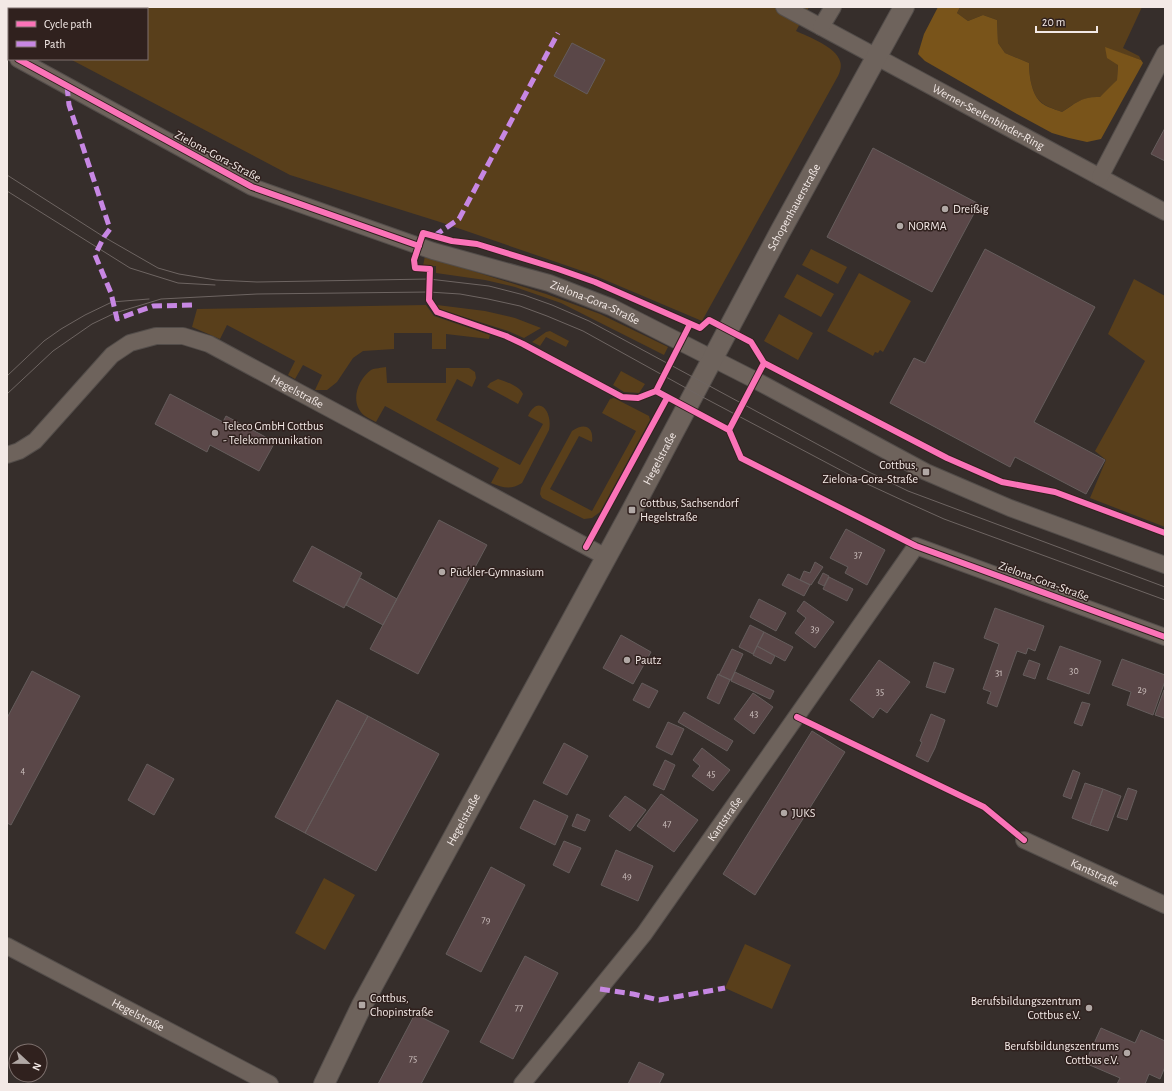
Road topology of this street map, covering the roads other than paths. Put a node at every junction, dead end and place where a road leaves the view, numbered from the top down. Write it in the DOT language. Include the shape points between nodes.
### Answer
graph roads {
  1 [pos="784,7"];
  2 [pos="832,7"];
  3 [pos="904,7"];
  4 [pos="822,27"];
  5 [pos="1165,53"];
  6 [pos="877,57"];
  7 [pos="20,60"];
  8 [pos="1100,177"];
  9 [pos="1165,212"];
  10 [pos="713,358"];
  11 [pos="7,455"];
  12 [pos="916,546"];
  13 [pos="606,557"];
  14 [pos="1165,565"];
  15 [pos="1165,637"];
  16 [pos="1024,840"];
  17 [pos="1165,905"];
  18 [pos="7,946"];
  19 [pos="270,1084"];
  20 [pos="324,1084"];
  21 [pos="522,1084"];
  1 -- 4 [label="street"];
  2 -- 4 [label="street"];
  3 -- 6 [label="street, Schopenhauerstraße"];
  4 -- 6 [label="street"];
  5 -- 8 [label="street"];
  6 -- 8 [label="street, Werner-Seelenbinder-Ring"];
  6 -- 10 [label="street, Schopenhauerstraße"];
  7 -- 10 [label="street, Zielona-Gora-Straße" via="252,187 433,251 556,286 611,307"];
  8 -- 9 [label="street, Werner-Seelenbinder-Ring"];
  10 -- 13 [label="street, Hegelstraße"];
  10 -- 14 [label="street, Zielona-Gora-Straße" via="926,472 1010,508"];
  11 -- 13 [label="street, Hegelstraße" via="35,441 112,355 130,342 156,336 184,336 209,344"];
  12 -- 15 [label="street, Zielona-Gora-Straße"];
  12 -- 21 [label="street, Kantstraße" via="644,934"];
  13 -- 20 [label="street, Hegelstraße" via="362,1005"];
  16 -- 17 [label="street, Kantstraße"];
  18 -- 19 [label="street, Hegelstraße"];
}
